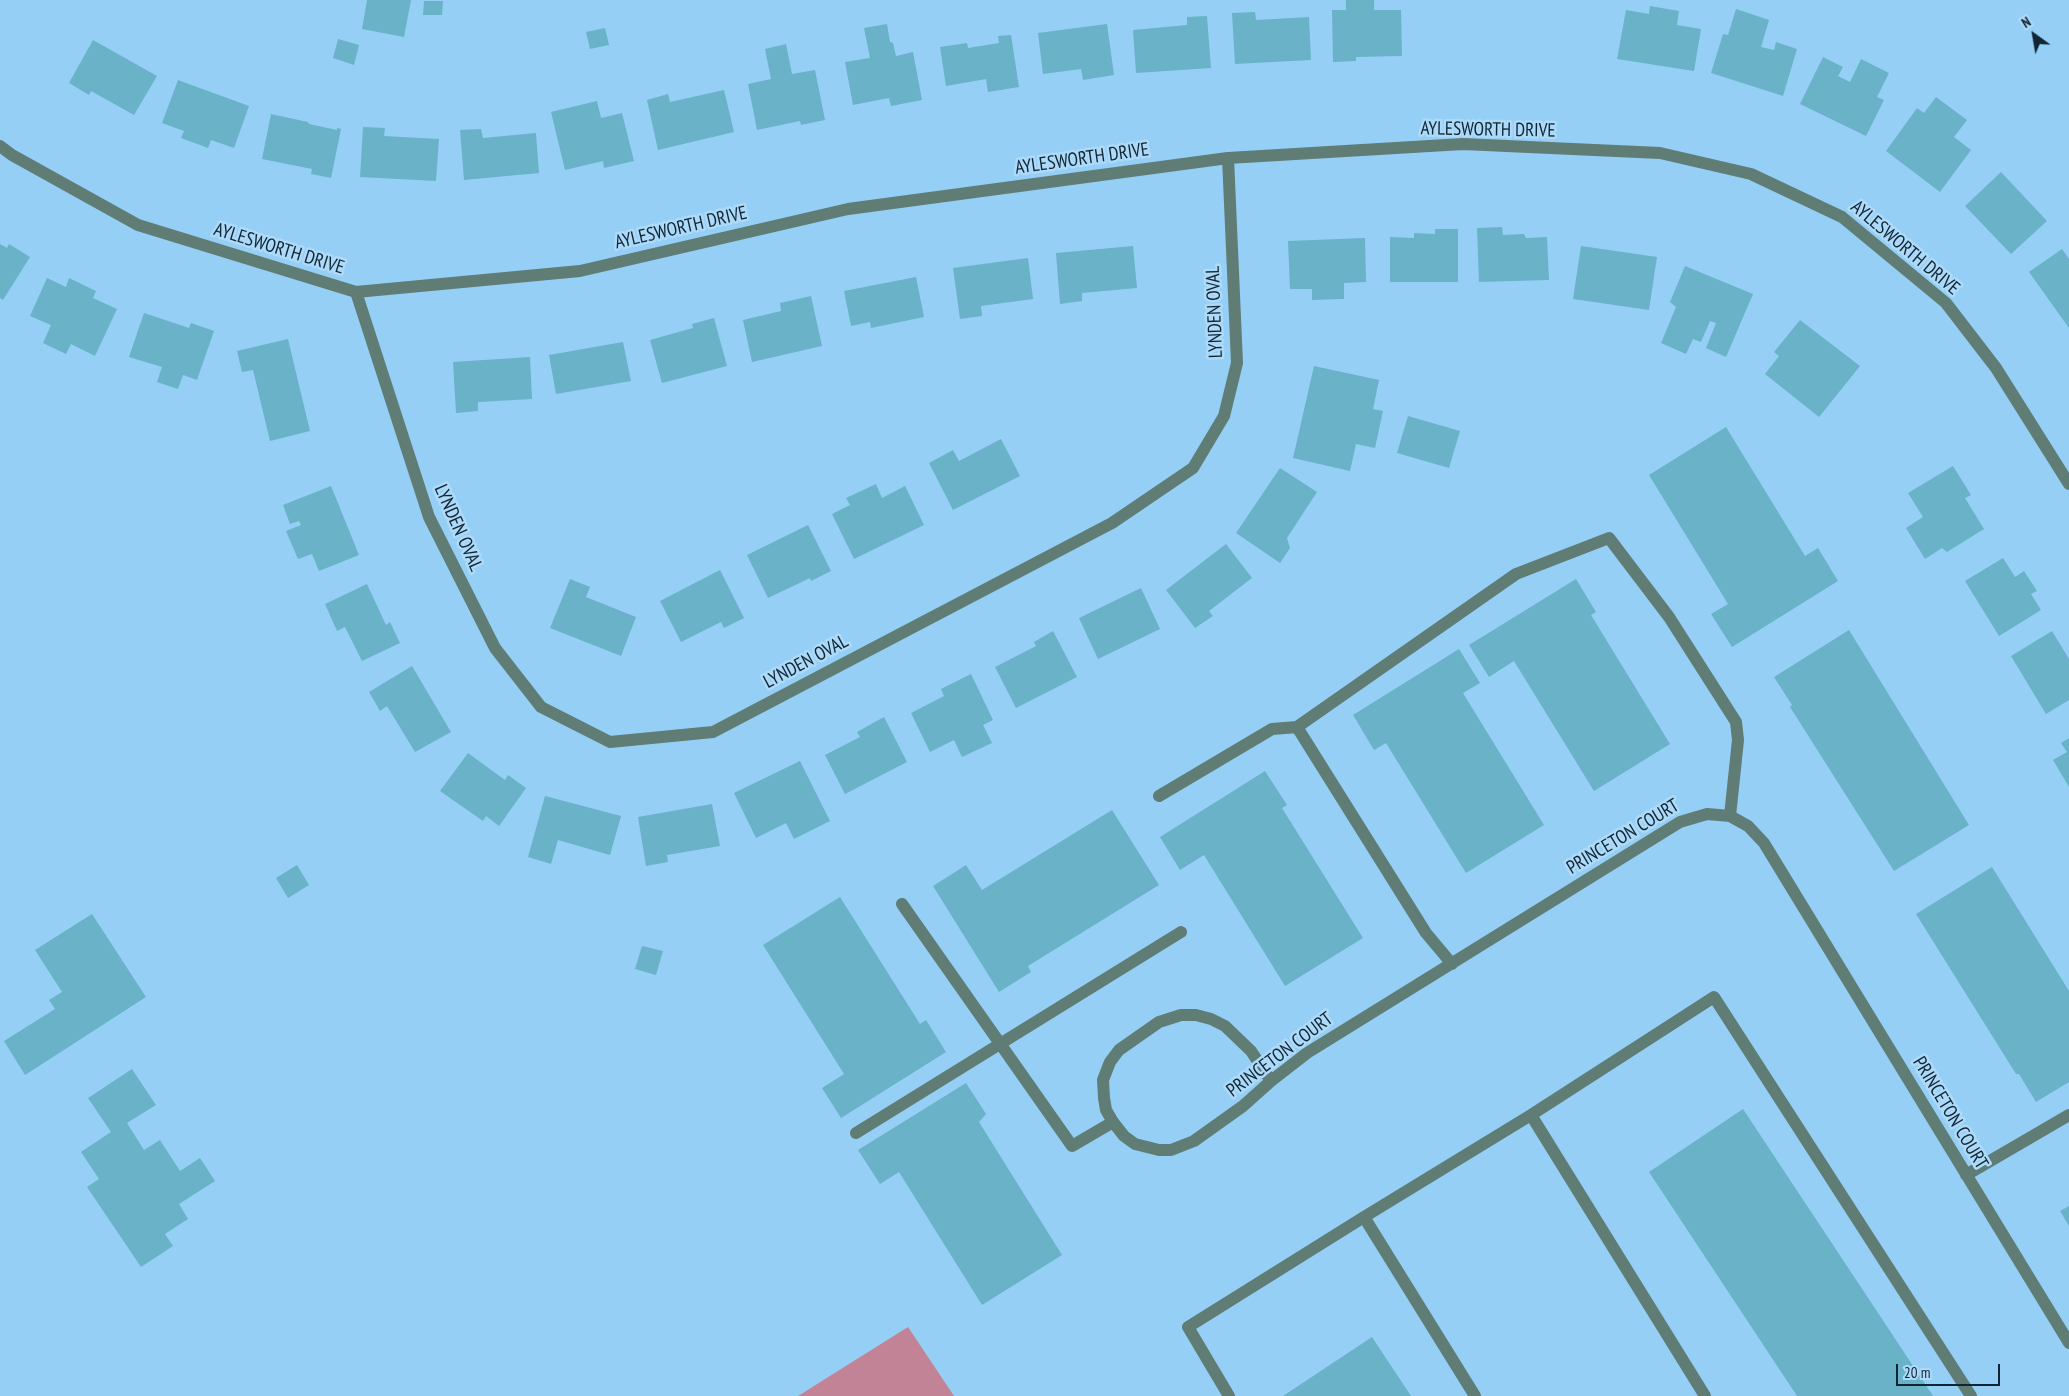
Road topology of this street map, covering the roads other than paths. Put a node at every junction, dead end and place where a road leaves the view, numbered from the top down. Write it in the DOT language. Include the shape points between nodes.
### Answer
graph roads {
  1 [pos="0,146"];
  2 [pos="1228,158"];
  3 [pos="356,292"];
  4 [pos="2069,484"];
  5 [pos="1297,727"];
  6 [pos="1160,796"];
  7 [pos="1730,816"];
  8 [pos="902,904"];
  9 [pos="1181,932"];
  10 [pos="1452,964"];
  11 [pos="1001,1044"];
  12 [pos="1270,1081"];
  13 [pos="1530,1115"];
  14 [pos="2069,1115"];
  15 [pos="1112,1122"];
  16 [pos="856,1133"];
  17 [pos="1966,1175"];
  18 [pos="1364,1217"];
  19 [pos="2069,1343"];
  20 [pos="1228,1396"];
  21 [pos="1475,1396"];
  22 [pos="1705,1396"];
  23 [pos="1971,1396"];
  1 -- 3 [label="street, AYLESWORTH DRIVE" via="138,225"];
  2 -- 3 [label="street, AYLESWORTH DRIVE" via="848,209 580,271"];
  2 -- 3 [label="street, LYNDEN OVAL" via="1237,362 1224,416 1193,468 1112,523 713,732 610,742 541,707 495,648 429,517"];
  2 -- 4 [label="street, AYLESWORTH DRIVE" via="1463,144 1660,153 1751,174 1842,217 1946,303 1996,368"];
  5 -- 6 [label="street" via="1272,729"];
  5 -- 7 [label="street" via="1516,574 1609,538 1669,617 1736,722 1738,740"];
  5 -- 10 [label="street" via="1426,933"];
  7 -- 10 [label="street, PRINCETON COURT" via="1707,814 1680,822"];
  7 -- 17 [label="street, PRINCETON COURT" via="1748,826 1764,843"];
  8 -- 11 [label="street"];
  9 -- 11 [label="street"];
  10 -- 12 [label="street, PRINCETON COURT" via="1307,1053"];
  11 -- 15 [label="street" via="1072,1146"];
  11 -- 16 [label="street"];
  12 -- 15 [label="street, PRINCETON COURT" via="1212,1130 1171,1150 1135,1144"];
  12 -- 15 [label="street" via="1252,1051 1225,1026 1196,1015 1181,1015 1159,1022 1139,1035 1118,1050 1110,1062 1103,1080 1106,1110"];
  13 -- 18 [label="street"];
  13 -- 22 [label="street"];
  13 -- 23 [label="street" via="1714,997"];
  14 -- 17 [label="street"];
  17 -- 19 [label="street, PRINCETON COURT"];
  18 -- 20 [label="street" via="1188,1328"];
  18 -- 21 [label="street"];
}
